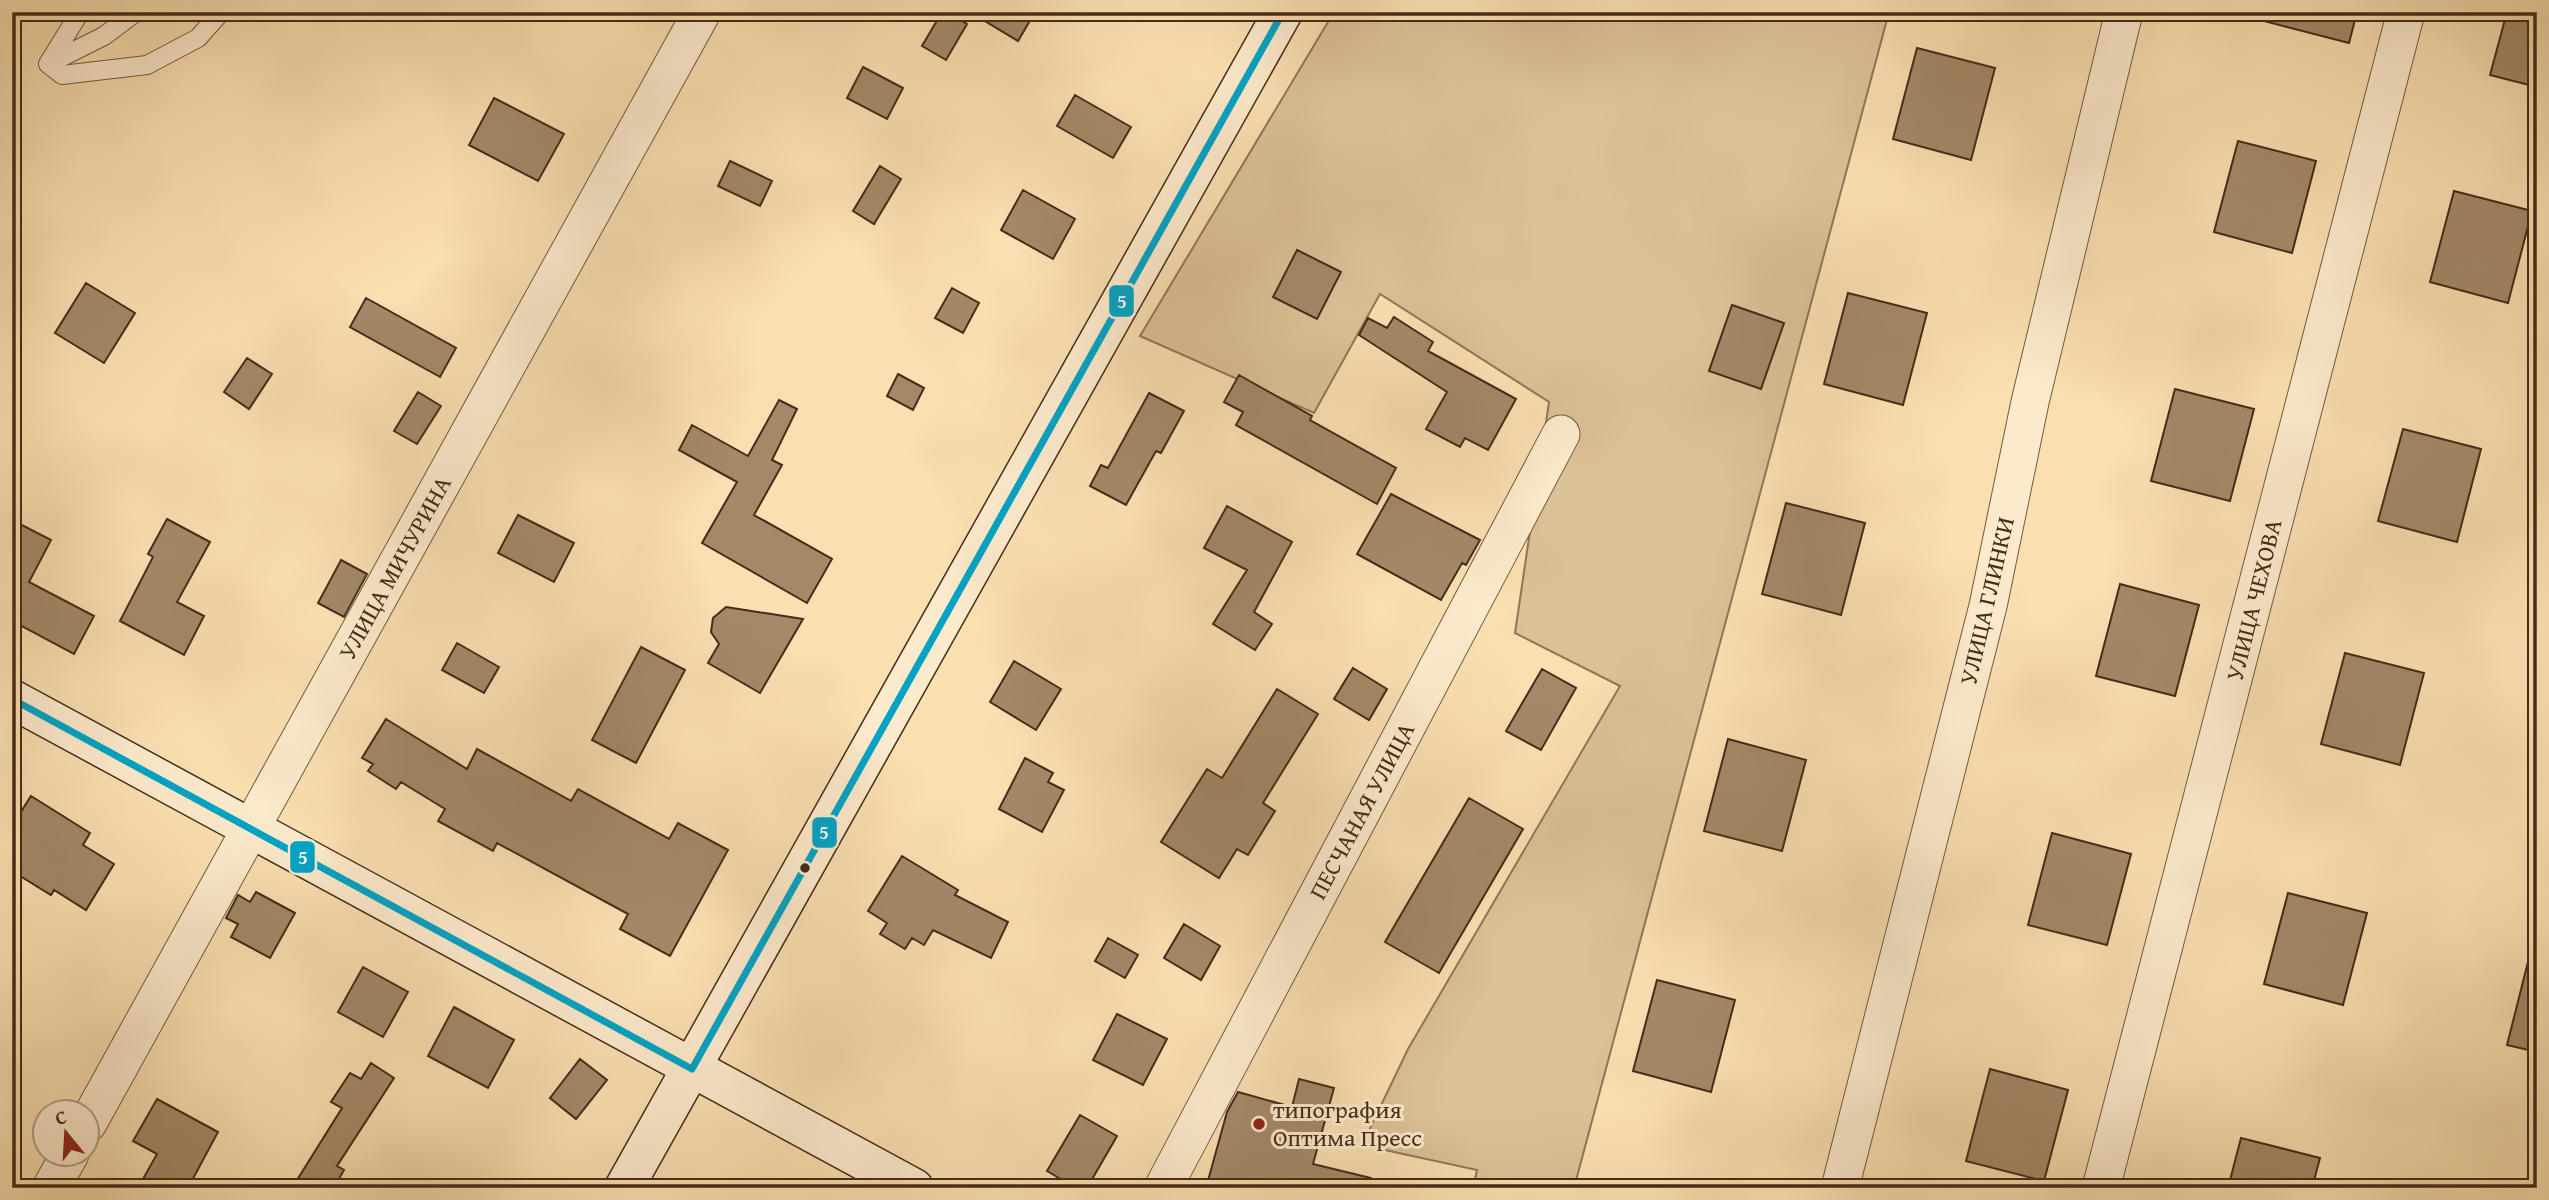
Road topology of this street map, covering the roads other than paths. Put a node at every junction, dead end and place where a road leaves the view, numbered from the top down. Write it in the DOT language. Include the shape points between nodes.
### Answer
graph roads {
  1 [pos="80,12"];
  2 [pos="136,12"];
  3 [pos="221,12"];
  4 [pos="702,12"];
  5 [pos="1283,12"];
  6 [pos="2124,12"];
  7 [pos="2406,12"];
  8 [pos="48,64"];
  9 [pos="1561,434"];
  10 [pos="12,699"];
  11 [pos="252,828"];
  12 [pos="691,1069"];
  13 [pos="102,1098"];
  14 [pos="62,1168"];
  15 [pos="51,1188"];
  16 [pos="624,1188"];
  17 [pos="914,1188"];
  18 [pos="1163,1188"];
  19 [pos="1840,1188"];
  20 [pos="2101,1188"];
  1 -- 8 [label="lane"];
  2 -- 8 [label="lane" via="104,36"];
  3 -- 8 [label="lane" via="198,38 147,65 62,75"];
  4 -- 11 [label="street, УЛИЦА МИЧУРИНА"];
  5 -- 12 [label="main road"];
  6 -- 19 [label="street, УЛИЦА ГЛИНКИ" via="2030,402 1988,606"];
  7 -- 20 [label="street, УЛИЦА ЧЕХОВА"];
  9 -- 18 [label="street, ПЕСЧАНАЯ УЛИЦА"];
  10 -- 11 [label="main road"];
  11 -- 12 [label="main road"];
  11 -- 13 [label="street, УЛИЦА МИЧУРИНА"];
  12 -- 16 [label="main road"];
  12 -- 17 [label="main road"];
  14 -- 15 [label="street"];
}
